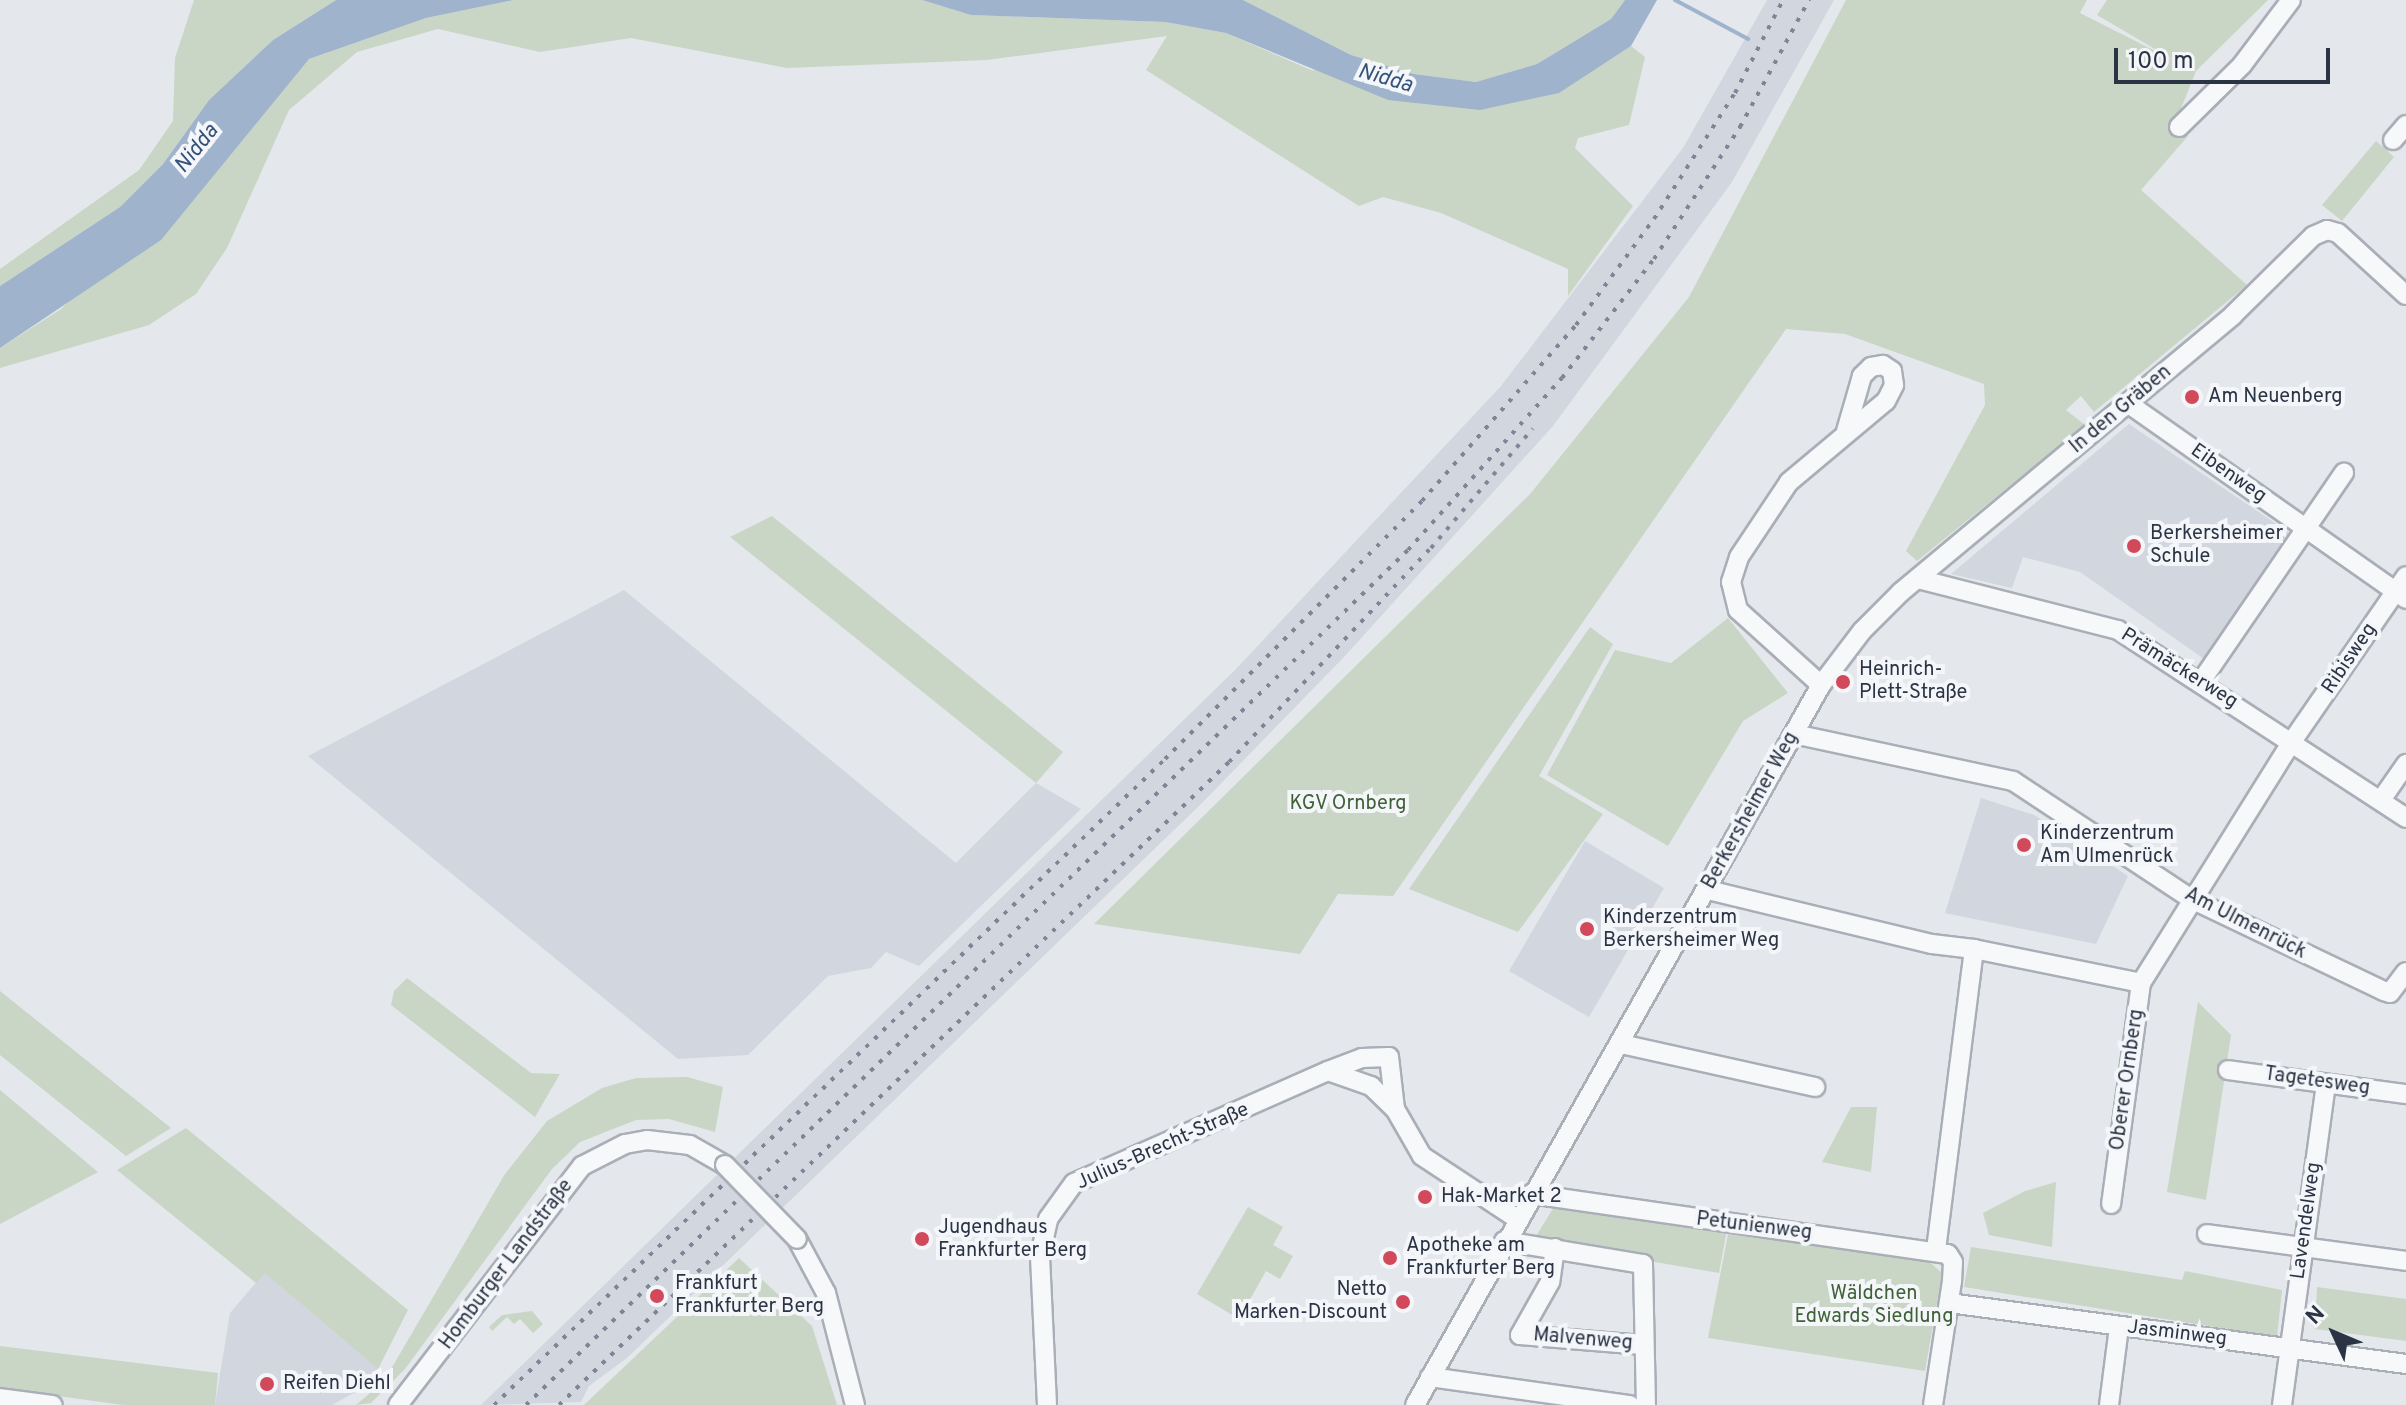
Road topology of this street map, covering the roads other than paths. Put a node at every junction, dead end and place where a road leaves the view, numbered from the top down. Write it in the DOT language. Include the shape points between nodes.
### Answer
graph roads {
  1 [pos="2291,0"];
  2 [pos="2406,125"];
  3 [pos="2179,127"];
  4 [pos="2393,140"];
  5 [pos="2406,295"];
  6 [pos="2129,404"];
  7 [pos="1846,431"];
  8 [pos="2344,473"];
  9 [pos="2307,529"];
  10 [pos="1918,579"];
  11 [pos="2402,589"];
  12 [pos="1901,592"];
  13 [pos="2200,683"];
  14 [pos="1821,685"];
  15 [pos="1794,734"];
  16 [pos="2293,740"];
  17 [pos="2406,764"];
  18 [pos="2381,800"];
  19 [pos="2406,818"];
  20 [pos="1708,890"];
  21 [pos="2191,899"];
  22 [pos="1974,949"];
  23 [pos="2406,972"];
  24 [pos="2141,983"];
  25 [pos="1621,1044"];
  26 [pos="2228,1070"];
  27 [pos="1328,1071"];
  28 [pos="2326,1084"];
  29 [pos="1815,1087"];
  30 [pos="2406,1094"];
  31 [pos="1395,1109"];
  32 [pos="1531,1194"];
  33 [pos="2111,1204"];
  34 [pos="1516,1218"];
  35 [pos="2207,1234"];
  36 [pos="1504,1241"];
  37 [pos="1555,1248"];
  38 [pos="2303,1248"];
  39 [pos="1936,1249"];
  40 [pos="2406,1261"];
  41 [pos="1949,1303"];
  42 [pos="2119,1327"];
  43 [pos="1644,1345"];
  44 [pos="2289,1349"];
  45 [pos="2406,1364"];
  46 [pos="1430,1377"];
  47 [pos="0,1398"];
  48 [pos="19,1403"];
  49 [pos="53,1405"];
  50 [pos="398,1405"];
  51 [pos="855,1405"];
  52 [pos="1047,1405"];
  53 [pos="1415,1405"];
  54 [pos="1630,1405"];
  55 [pos="1646,1405"];
  56 [pos="1933,1405"];
  57 [pos="2109,1405"];
  58 [pos="2282,1405"];
  1 -- 3 [label="street" via="2242,65"];
  2 -- 4 [label="street"];
  5 -- 6 [label="street, In den Gräben" via="2338,233 2327,230 2313,236 2233,315"];
  6 -- 9 [label="street, Eibenweg"];
  6 -- 10 [label="street, In den Gräben"];
  7 -- 14 [label="street" via="1789,482 1739,557 1731,582 1738,610"];
  8 -- 9 [label="street"];
  9 -- 11 [label="street, Eibenweg"];
  9 -- 13 [label="street"];
  10 -- 12 [label="street, In den Gräben"];
  10 -- 13 [label="street, Prämäckerweg" via="2118,630"];
  11 -- 16 [label="street, Ribisweg"];
  12 -- 14 [label="street, Berkersheimer Weg" via="1862,631"];
  13 -- 16 [label="street, Prämäckerweg"];
  14 -- 15 [label="street, Berkersheimer Weg"];
  15 -- 20 [label="street, Berkersheimer Weg"];
  15 -- 21 [label="street, Am Ulmenrück" via="2013,781"];
  16 -- 18 [label="street, Prämäckerweg"];
  16 -- 21 [label="street"];
  17 -- 18 [label="street"];
  18 -- 19 [label="street, Prämäckerweg"];
  20 -- 22 [label="street, Oberer Ornberg" via="1932,944"];
  20 -- 25 [label="street, Berkersheimer Weg"];
  21 -- 23 [label="street, Am Ulmenrück" via="2390,993"];
  21 -- 24 [label="street"];
  22 -- 24 [label="street, Oberer Ornberg"];
  22 -- 39 [label="street"];
  24 -- 33 [label="street, Oberer Ornberg"];
  25 -- 29 [label="street"];
  25 -- 32 [label="street, Berkersheimer Weg"];
  26 -- 28 [label="street, Tagetesweg"];
  27 -- 31 [label="street, Julius-Brecht-Straße" via="1371,1086"];
  27 -- 31 [label="street, Julius-Brecht-Straße" via="1362,1058 1389,1057"];
  27 -- 52 [label="street, Julius-Brecht-Straße" via="1074,1183 1048,1219 1040,1255"];
  28 -- 30 [label="street, Tagetesweg"];
  28 -- 38 [label="street, Lavendelweg"];
  31 -- 34 [label="street, Julius-Brecht-Straße" via="1422,1156"];
  32 -- 34 [label="street, Berkersheimer Weg"];
  32 -- 39 [label="street, Petunienweg"];
  34 -- 36 [label="street, Berkersheimer Weg"];
  35 -- 38 [label="street"];
  36 -- 37 [label="street, Malvenweg"];
  36 -- 46 [label="street, Berkersheimer Weg"];
  37 -- 43 [label="street, Malvenweg" via="1643,1264"];
  37 -- 43 [label="street, Malvenweg" via="1550,1282 1520,1335"];
  38 -- 40 [label="street"];
  38 -- 44 [label="street, Lavendelweg"];
  39 -- 41 [label="street" via="1953,1262"];
  41 -- 42 [label="street, Jasminweg"];
  41 -- 56 [label="street"];
  42 -- 44 [label="street, Jasminweg"];
  42 -- 57 [label="street"];
  43 -- 55 [label="street, Malvenweg"];
  44 -- 45 [label="street, Jasminweg"];
  44 -- 58 [label="street, Lavendelweg"];
  46 -- 53 [label="street, Berkersheimer Weg"];
  46 -- 54 [label="street"];
  47 -- 48 [label="street"];
  48 -- 49 [label="street"];
  50 -- 51 [label="street, Homburger Landstraße, bridge" via="582,1166 625,1144 667,1139 725,1165 797,1239 826,1293"];
}
